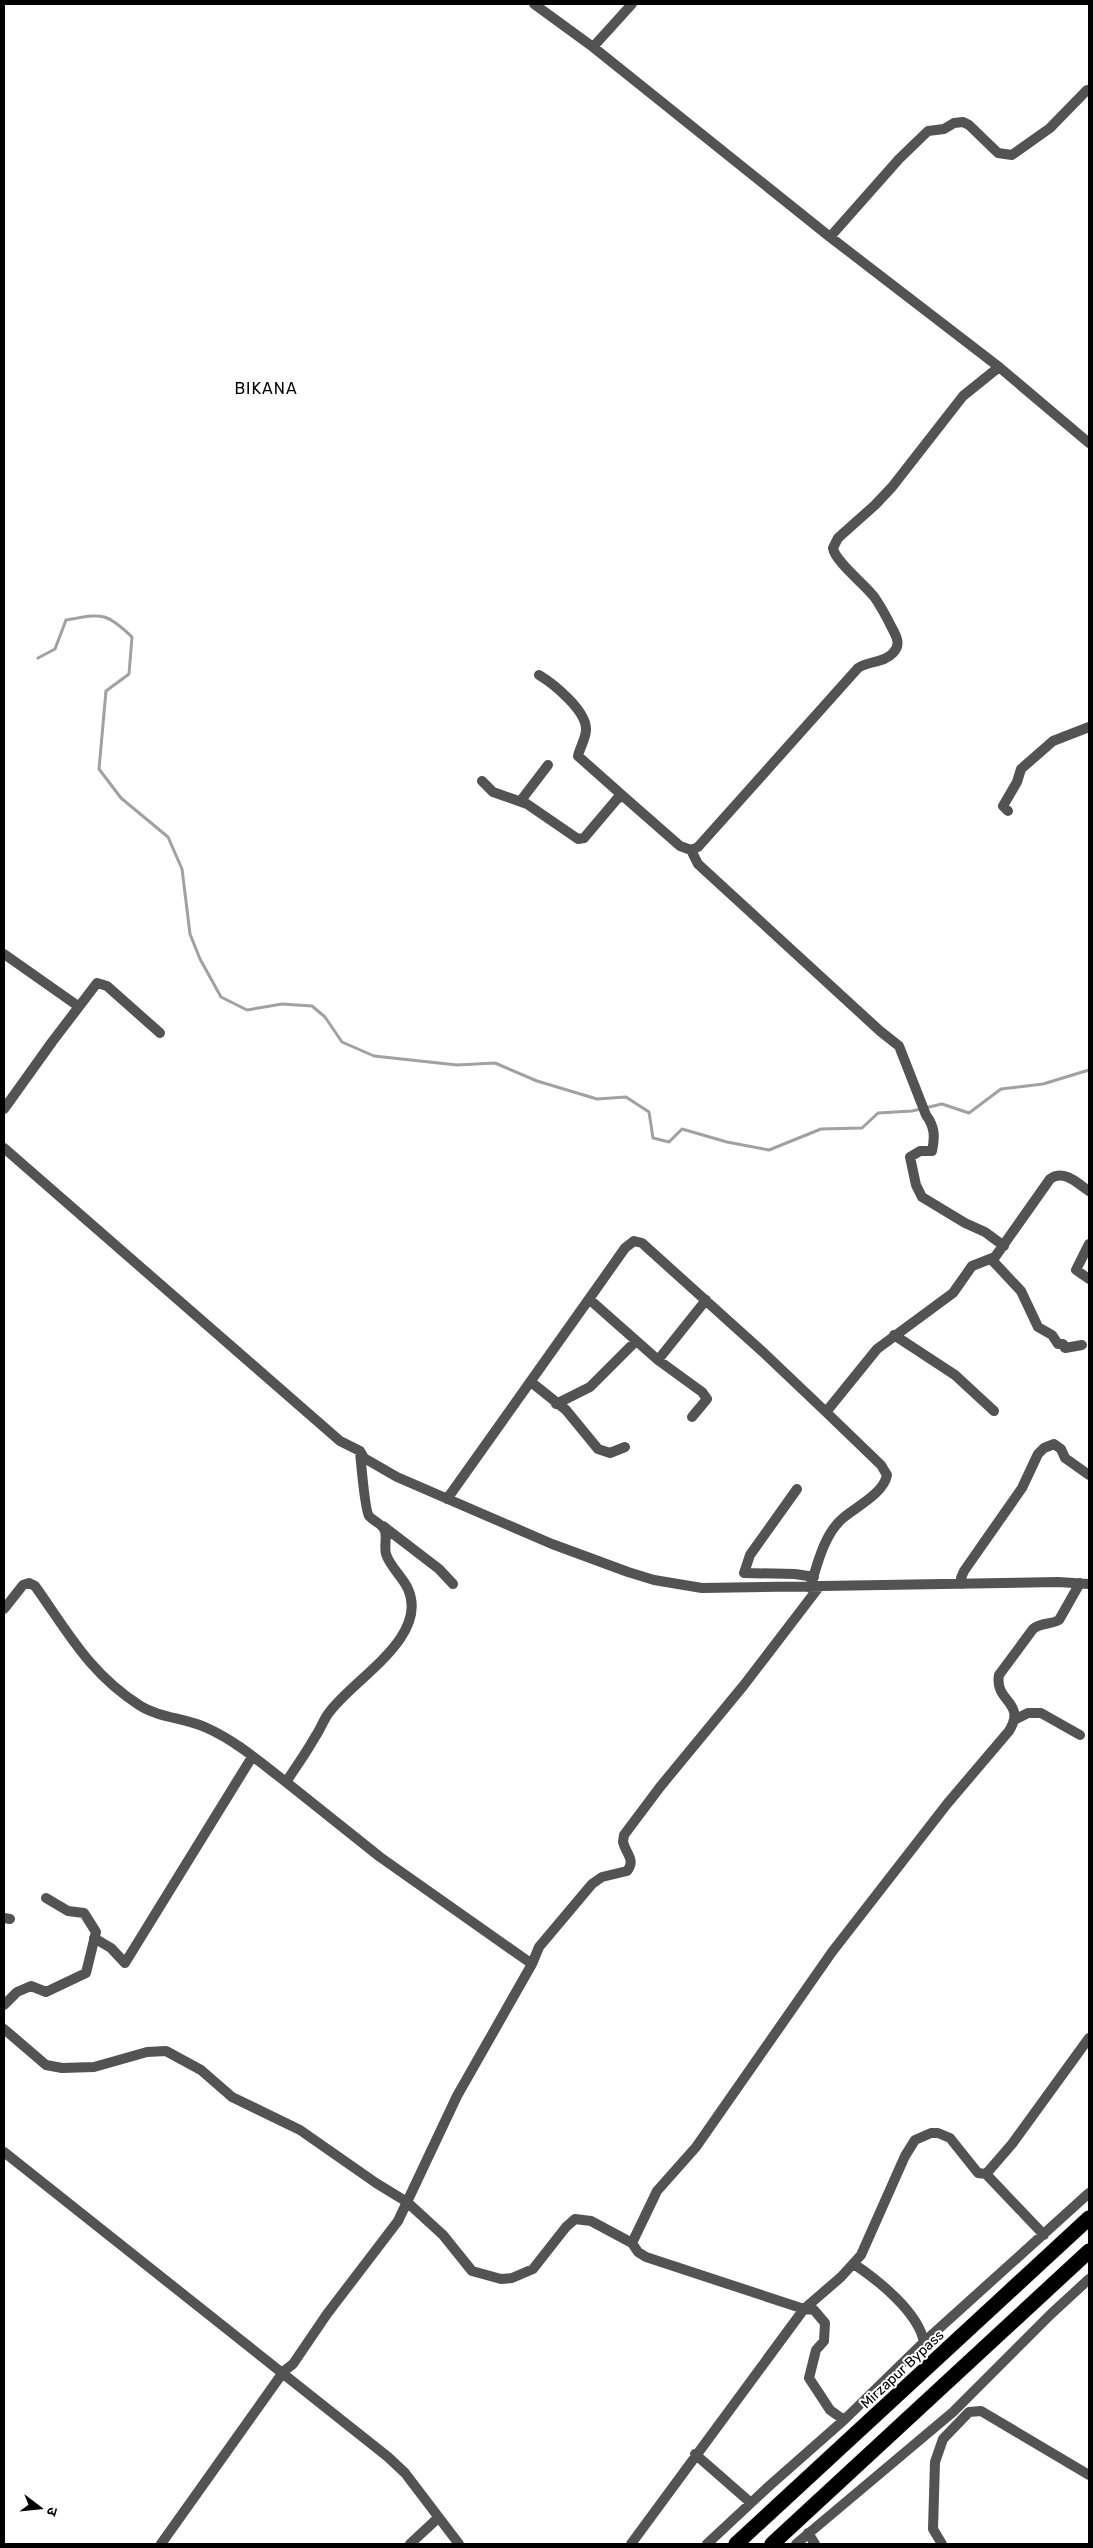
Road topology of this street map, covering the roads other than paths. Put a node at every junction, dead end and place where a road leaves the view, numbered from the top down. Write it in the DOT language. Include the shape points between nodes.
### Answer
graph roads {
  1 [pos="534,4"];
  2 [pos="632,4"];
  3 [pos="593,47"];
  4 [pos="1087,90"];
  5 [pos="830,238"];
  6 [pos="999,367"];
  7 [pos="1089,443"];
  8 [pos="539,675"];
  9 [pos="1089,727"];
  10 [pos="548,765"];
  11 [pos="482,781"];
  12 [pos="623,796"];
  13 [pos="522,802"];
  14 [pos="1008,811"];
  15 [pos="691,850"];
  16 [pos="4,954"];
  17 [pos="78,1006"];
  18 [pos="160,1033"];
  19 [pos="4,1109"];
  20 [pos="4,1148"];
  21 [pos="1089,1191"];
  22 [pos="1089,1244"];
  23 [pos="1004,1246"];
  24 [pos="991,1259"];
  25 [pos="1089,1279"];
  26 [pos="588,1299"];
  27 [pos="706,1300"];
  28 [pos="894,1335"];
  29 [pos="636,1341"];
  30 [pos="1082,1345"];
  31 [pos="658,1360"];
  32 [pos="531,1382"];
  33 [pos="556,1404"];
  34 [pos="994,1411"];
  35 [pos="826,1412"];
  36 [pos="692,1417"];
  37 [pos="625,1447"];
  38 [pos="360,1451"];
  39 [pos="1089,1475"];
  40 [pos="797,1489"];
  41 [pos="448,1498"];
  42 [pos="380,1523"];
  43 [pos="1084,1583"];
  44 [pos="452,1584"];
  45 [pos="814,1584"];
  46 [pos="962,1584"];
  47 [pos="4,1610"];
  48 [pos="1016,1719"];
  49 [pos="1080,1735"];
  50 [pos="252,1757"];
  51 [pos="286,1782"];
  52 [pos="46,1898"];
  53 [pos="94,1938"];
  54 [pos="532,1964"];
  55 [pos="4,2005"];
  56 [pos="4,2029"];
  57 [pos="1089,2038"];
  58 [pos="4,2152"];
  59 [pos="986,2174"];
  60 [pos="1089,2193"];
  61 [pos="408,2202"];
  62 [pos="1089,2218"];
  63 [pos="1044,2235"];
  64 [pos="632,2243"];
  65 [pos="1089,2251"];
  66 [pos="854,2264"];
  67 [pos="1089,2279"];
  68 [pos="804,2309"];
  69 [pos="924,2342"];
  70 [pos="283,2372"];
  71 [pos="844,2420"];
  72 [pos="695,2454"];
  73 [pos="1089,2475"];
  74 [pos="750,2503"];
  75 [pos="438,2518"];
  76 [pos="808,2533"];
  77 [pos="161,2544"];
  78 [pos="410,2544"];
  79 [pos="459,2544"];
  80 [pos="630,2544"];
  81 [pos="707,2544"];
  82 [pos="736,2544"];
  83 [pos="772,2544"];
  84 [pos="796,2544"];
  85 [pos="815,2544"];
  86 [pos="942,2544"];
  1 -- 3 [label="street"];
  2 -- 3 [label="street"];
  3 -- 5 [label="street"];
  4 -- 5 [label="street" via="1050,128 1012,155 998,153 963,122 940,130 928,130"];
  5 -- 6 [label="street"];
  6 -- 7 [label="street"];
  6 -- 15 [label="street" via="962,396 892,487 838,538 834,548 836,556 884,610 897,638 897,647 892,655 866,662 858,668 698,847"];
  8 -- 12 [label="street" via="580,711 586,723 578,756"];
  9 -- 14 [label="street" via="1053,741 1021,769 1003,806"];
  10 -- 13 [label="street"];
  11 -- 13 [label="street" via="504,797"];
  12 -- 13 [label="street" via="580,839"];
  12 -- 15 [label="street" via="680,846"];
  15 -- 23 [label="street" via="698,864 900,1046 932,1123 935,1138 932,1151 920,1151 910,1157 922,1197"];
  16 -- 17 [label="street"];
  17 -- 18 [label="street" via="93,986 102,983"];
  17 -- 19 [label="street"];
  20 -- 38 [label="street" via="319,1424 340,1441"];
  21 -- 23 [label="street" via="1066,1176 1050,1179"];
  22 -- 25 [label="street" via="1076,1270"];
  23 -- 24 [label="street"];
  24 -- 28 [label="street" via="972,1266 953,1293"];
  24 -- 30 [label="street" via="1021,1291 1038,1327 1052,1335 1058,1344 1064,1344 1065,1348"];
  26 -- 27 [label="street" via="625,1248 634,1241 642,1243"];
  26 -- 29 [label="street"];
  26 -- 32 [label="street"];
  27 -- 31 [label="street"];
  27 -- 35 [label="street"];
  28 -- 34 [label="street" via="955,1375"];
  28 -- 35 [label="street" via="876,1349"];
  29 -- 31 [label="street"];
  29 -- 33 [label="street" via="590,1388"];
  31 -- 36 [label="street" via="702,1392 706,1399"];
  32 -- 33 [label="street"];
  32 -- 41 [label="street"];
  33 -- 37 [label="street" via="580,1425 598,1449 610,1452"];
  35 -- 45 [label="street" via="881,1465 887,1475 883,1485 836,1524 827,1541"];
  38 -- 41 [label="street" via="364,1458 378,1467"];
  38 -- 42 [label="street" via="366,1509 369,1517"];
  39 -- 46 [label="street" via="1065,1458 1054,1444 1044,1448 1022,1488 964,1571"];
  40 -- 45 [label="street" via="750,1555 744,1573 795,1574"];
  41 -- 45 [label="street" via="599,1562 654,1580 702,1588"];
  42 -- 44 [label="street" via="439,1569"];
  42 -- 51 [label="street" via="385,1532 386,1554 409,1590 409,1619 394,1648 328,1713"];
  43 -- 46 [label="street"];
  43 -- 48 [label="street" via="1059,1620 1033,1628 999,1676 998,1686 1013,1708"];
  45 -- 46 [label="street"];
  45 -- 54 [label="street" via="744,1685 624,1835 623,1842 631,1858 630,1867 592,1884 538,1947"];
  47 -- 50 [label="street" via="23,1585 32,1584 77,1649 120,1691 148,1711 209,1729"];
  48 -- 49 [label="street" via="1028,1713 1041,1712"];
  48 -- 64 [label="street" via="832,1952 696,2147 657,2191"];
  50 -- 51 [label="street"];
  50 -- 53 [label="street" via="125,1963 112,1948"];
  51 -- 54 [label="street" via="380,1857"];
  52 -- 53 [label="street" via="68,1912 84,1912 96,1932"];
  53 -- 55 [label="street" via="88,1969 83,1976 46,1992 31,1986 24,1988"];
  54 -- 61 [label="street" via="457,2096"];
  56 -- 61 [label="street" via="46,2065 62,2068 94,2067 147,2052 166,2051 201,2070 232,2097 300,2130"];
  57 -- 59 [label="street" via="1012,2144"];
  58 -- 70 [label="street"];
  59 -- 63 [label="street"];
  59 -- 66 [label="street" via="978,2173 950,2138 932,2133 915,2140"];
  60 -- 63 [label="street"];
  61 -- 64 [label="street" via="443,2235 472,2271 501,2279 533,2270 566,2227 576,2220 591,2222"];
  61 -- 70 [label="street" via="390,2232 293,2364"];
  62 -- 82 [label="highway, Mirzapur Bypass"];
  63 -- 69 [label="street"];
  64 -- 68 [label="street" via="638,2252 670,2266"];
  65 -- 83 [label="highway"];
  66 -- 68 [label="street"];
  66 -- 69 [label="street" via="882,2283 921,2329"];
  67 -- 76 [label="street" via="953,2412"];
  68 -- 71 [label="street" via="814,2310 825,2323 824,2341 816,2350 809,2378 830,2410"];
  68 -- 72 [label="street"];
  69 -- 71 [label="street"];
  70 -- 75 [label="street" via="388,2457"];
  70 -- 77 [label="street"];
  71 -- 74 [label="street"];
  72 -- 74 [label="street"];
  72 -- 80 [label="street"];
  73 -- 86 [label="street" via="981,2411 969,2412 944,2439 935,2462 933,2529"];
  74 -- 81 [label="street"];
  75 -- 78 [label="street"];
  75 -- 79 [label="street"];
  76 -- 84 [label="street"];
  76 -- 85 [label="street"];
}
